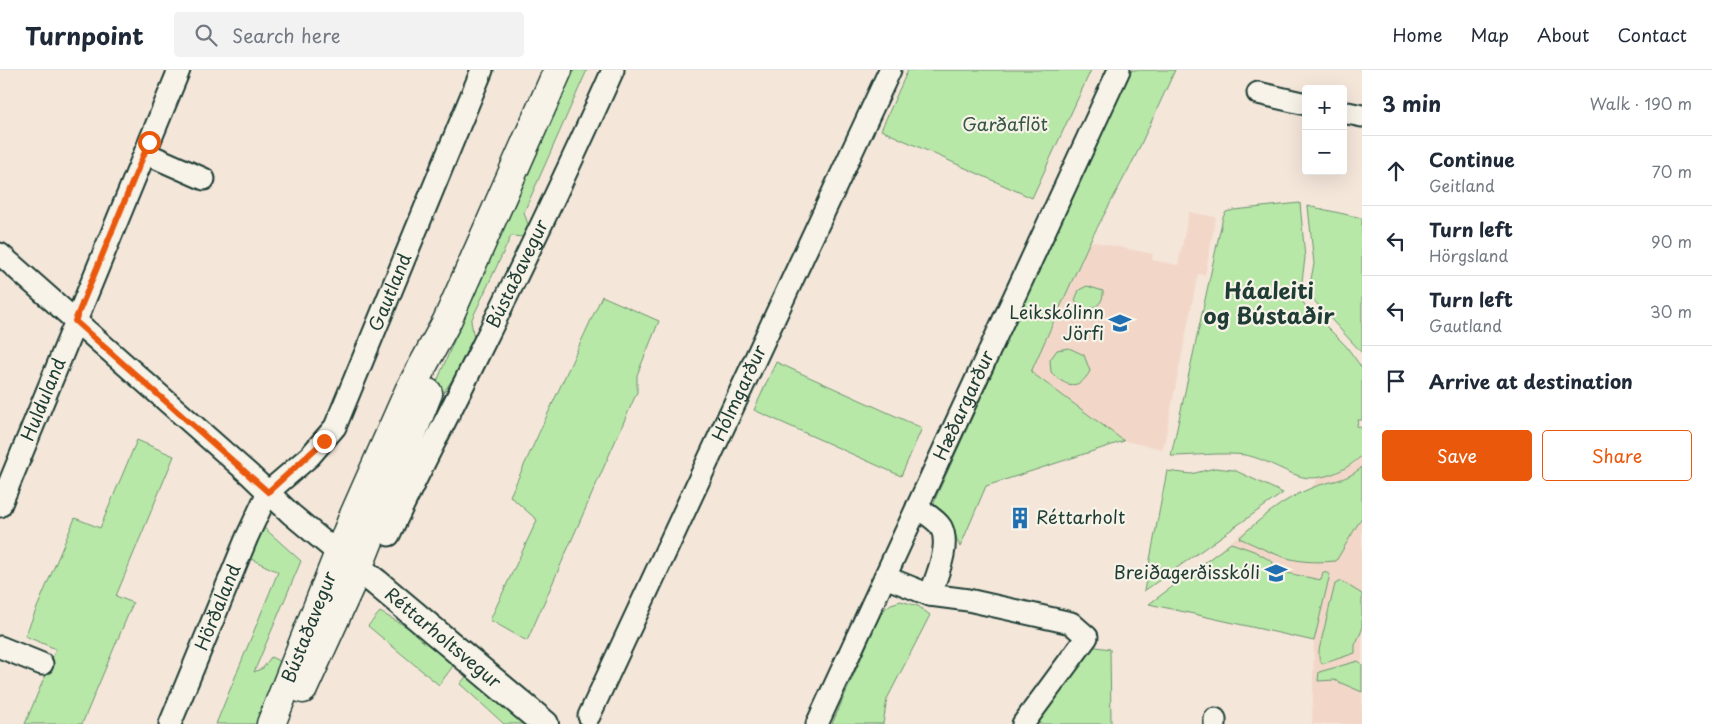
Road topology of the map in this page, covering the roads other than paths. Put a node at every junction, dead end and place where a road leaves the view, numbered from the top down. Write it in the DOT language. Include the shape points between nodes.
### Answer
graph roads {
  1 [pos="179,70"];
  2 [pos="482,70"];
  3 [pos="558,70"];
  4 [pos="614,70"];
  5 [pos="890,70"];
  6 [pos="1119,70"];
  7 [pos="1258,93"];
  8 [pos="1302,103"];
  9 [pos="1347,113"];
  10 [pos="1362,116"];
  11 [pos="145,153"];
  12 [pos="204,179"];
  13 [pos="0,254"];
  14 [pos="75,321"];
  15 [pos="399,465"];
  16 [pos="268,492"];
  17 [pos="0,506"];
  18 [pos="917,507"];
  19 [pos="389,535"];
  20 [pos="348,561"];
  21 [pos="885,577"];
  22 [pos="930,595"];
  23 [pos="0,647"];
  24 [pos="42,664"];
  25 [pos="590,716"];
  26 [pos="170,724"];
  27 [pos="271,724"];
  28 [pos="287,724"];
  29 [pos="546,724"];
  30 [pos="817,724"];
  31 [pos="1023,724"];
  1 -- 11 [label="street, Hulduland"];
  2 -- 16 [label="street, Gautland" via="335,427 310,456"];
  3 -- 15 [label="main road, Bústaðavegur" via="447,321 409,391"];
  4 -- 15 [label="street, Bústaðavegur" via="486,339"];
  5 -- 25 [label="street, Hólmgarður"];
  6 -- 18 [label="street, Hæðargarður"];
  7 -- 8 [label="street"];
  9 -- 10 [label="street"];
  11 -- 12 [label="street"];
  11 -- 14 [label="street, Hulduland"];
  13 -- 14 [label="street"];
  14 -- 16 [label="street"];
  14 -- 17 [label="street, Hulduland"];
  15 -- 19 [label="street, Bústaðavegur"];
  15 -- 20 [label="main road, Bústaðavegur"];
  16 -- 20 [label="street"];
  16 -- 26 [label="street, Hörðaland"];
  18 -- 21 [label="street, Hæðargarður"];
  18 -- 22 [label="street" via="937,522 943,533 943,553"];
  20 -- 27 [label="main road, Bústaðavegur"];
  20 -- 28 [label="main road, Bústaðavegur"];
  20 -- 29 [label="street, Réttarholtsvegur"];
  21 -- 22 [label="street"];
  21 -- 30 [label="street, Hæðargarður"];
  22 -- 31 [label="street" via="1071,623 1087,637"];
  23 -- 24 [label="street"];
}
